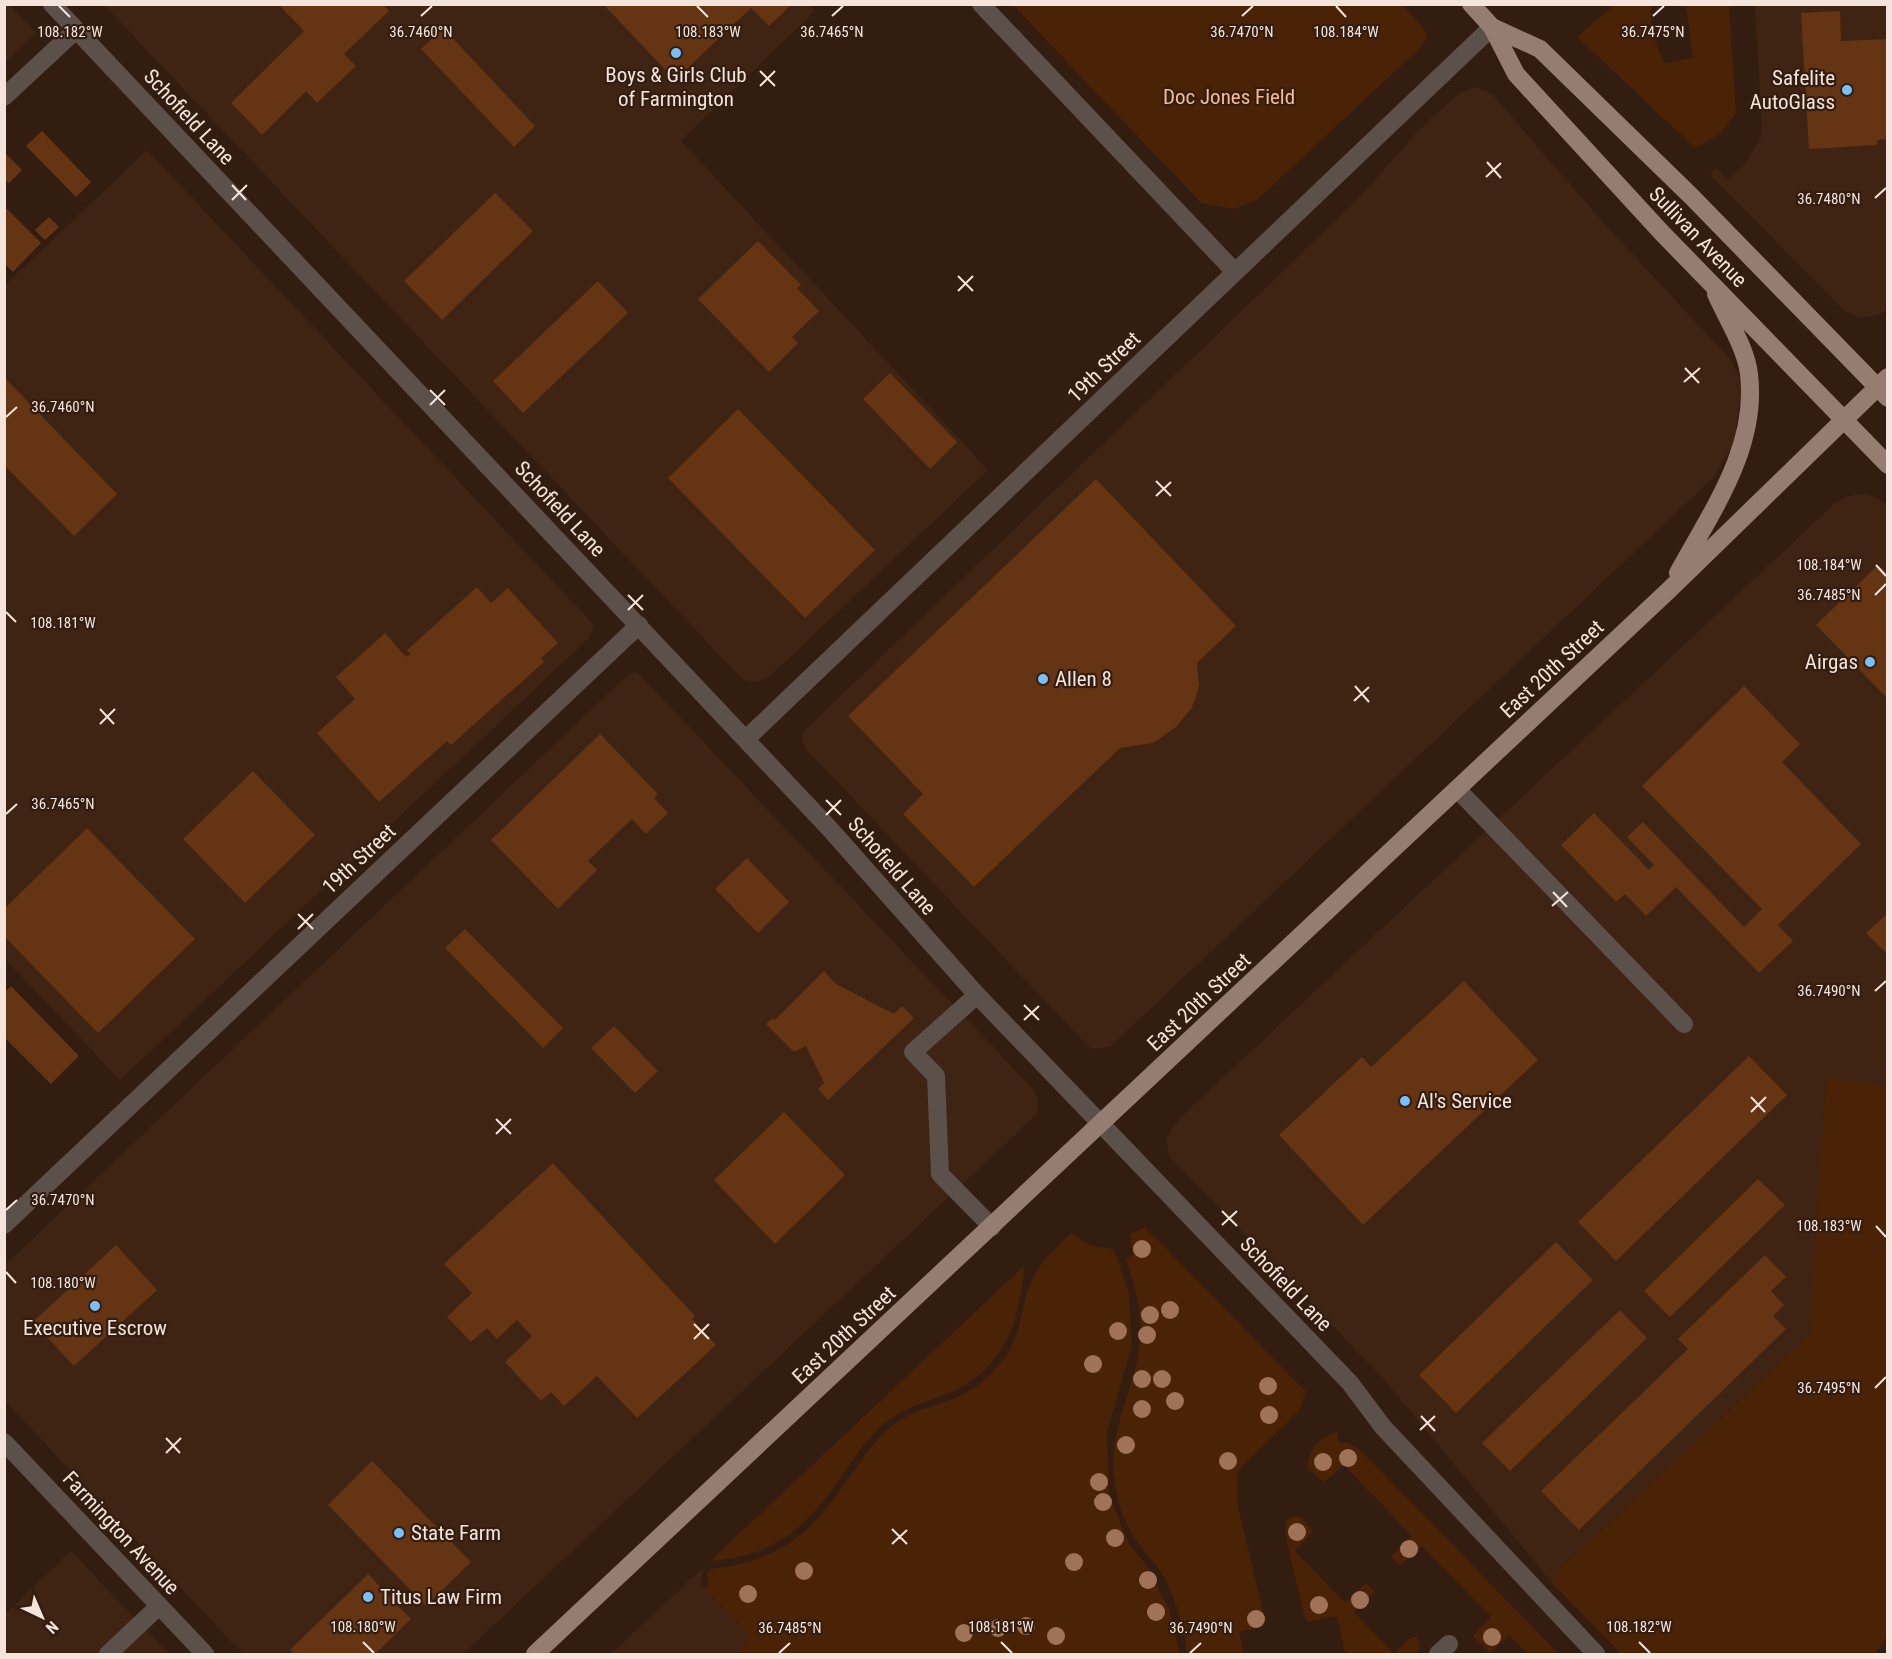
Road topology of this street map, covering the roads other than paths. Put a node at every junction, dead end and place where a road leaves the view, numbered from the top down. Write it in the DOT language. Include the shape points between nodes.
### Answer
graph roads {
  1 [pos="52,4"];
  2 [pos="981,4"];
  3 [pos="1471,4"];
  4 [pos="1492,27"];
  5 [pos="76,30"];
  6 [pos="4,97"];
  7 [pos="1235,272"];
  8 [pos="1710,282"];
  9 [pos="1884,388"];
  10 [pos="1844,420"];
  11 [pos="1887,465"];
  12 [pos="1669,590"];
  13 [pos="639,625"];
  14 [pos="746,739"];
  15 [pos="1457,789"];
  16 [pos="976,995"];
  17 [pos="1684,1024"];
  18 [pos="1100,1126"];
  19 [pos="4,1225"];
  20 [pos="992,1227"];
  21 [pos="4,1442"];
  22 [pos="159,1606"];
  23 [pos="108,1654"];
  24 [pos="205,1654"];
  25 [pos="535,1654"];
  26 [pos="1596,1654"];
  1 -- 5 [label="street, Schofield Lane"];
  2 -- 7 [label="street"];
  3 -- 4 [label="main road, Sullivan Avenue"];
  4 -- 7 [label="street, 19th Street"];
  4 -- 8 [label="main road, Sullivan Avenue" via="1516,74"];
  4 -- 9 [label="main road, Sullivan Avenue" via="1540,49"];
  5 -- 6 [label="street"];
  5 -- 13 [label="street, Schofield Lane"];
  7 -- 14 [label="street, 19th Street"];
  8 -- 10 [label="main road, Sullivan Avenue"];
  8 -- 12 [label="main road" via="1749,374 1747,429 1742,453 1728,482"];
  9 -- 10 [label="main road, East 20th Street"];
  10 -- 11 [label="main road, Sullivan Avenue"];
  10 -- 12 [label="main road, East 20th Street"];
  12 -- 15 [label="main road, East 20th Street"];
  13 -- 14 [label="street, Schofield Lane"];
  13 -- 19 [label="street, 19th Street"];
  14 -- 16 [label="street, Schofield Lane"];
  15 -- 17 [label="street"];
  15 -- 18 [label="main road, East 20th Street"];
  16 -- 18 [label="street, Schofield Lane"];
  16 -- 20 [label="street" via="914,1052 936,1076 940,1174"];
  18 -- 20 [label="main road, East 20th Street"];
  18 -- 26 [label="street, Schofield Lane" via="1350,1383 1383,1427"];
  20 -- 25 [label="main road, East 20th Street"];
  21 -- 22 [label="street, Farmington Avenue"];
  22 -- 23 [label="street"];
  22 -- 24 [label="street, Farmington Avenue"];
}
